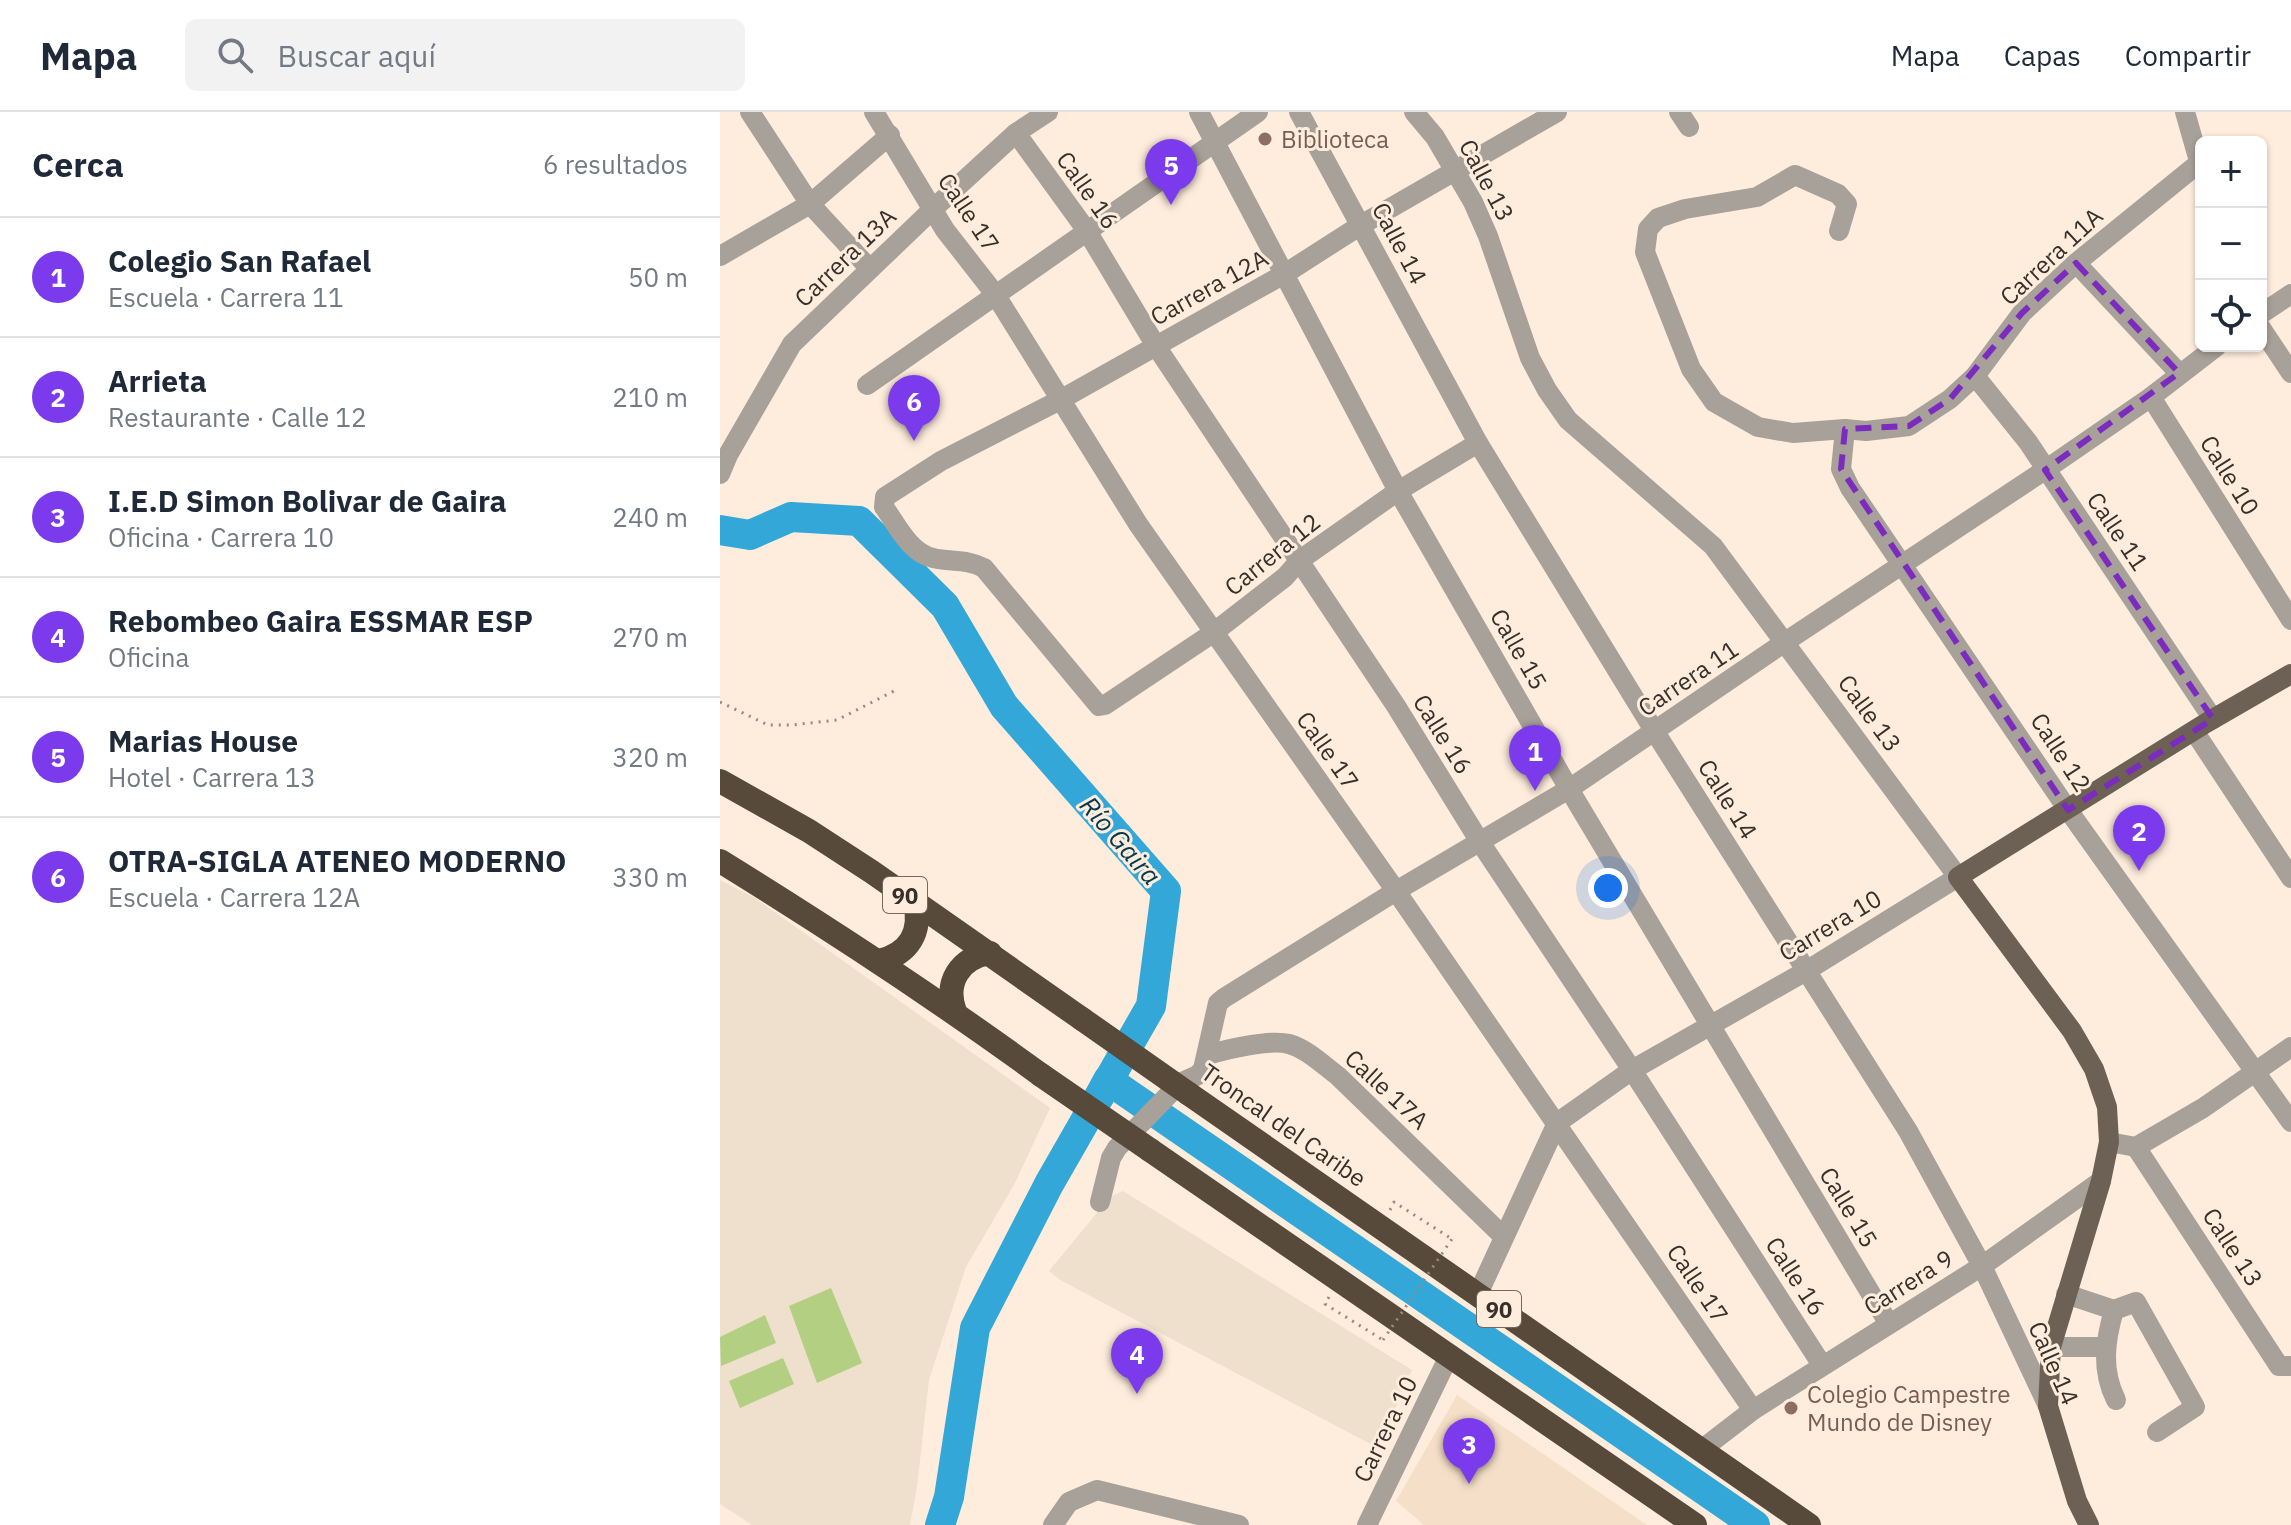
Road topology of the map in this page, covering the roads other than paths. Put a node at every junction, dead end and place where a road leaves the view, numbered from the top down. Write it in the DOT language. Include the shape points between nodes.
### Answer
graph roads {
  1 [pos="750,112"];
  2 [pos="874,112"];
  3 [pos="1048,112"];
  4 [pos="1199,112"];
  5 [pos="1258,112"];
  6 [pos="1299,112"];
  7 [pos="1414,112"];
  8 [pos="2185,112"];
  9 [pos="1547,115"];
  10 [pos="1016,133"];
  11 [pos="890,135"];
  12 [pos="1215,141"];
  13 [pos="2195,147"];
  14 [pos="2195,169"];
  15 [pos="1457,172"];
  16 [pos="810,204"];
  17 [pos="934,208"];
  18 [pos="1361,225"];
  19 [pos="1087,231"];
  20 [pos="1839,231"];
  21 [pos="720,256"];
  22 [pos="2076,263"];
  23 [pos="870,269"];
  24 [pos="1286,273"];
  25 [pos="995,294"];
  26 [pos="2291,294"];
  27 [pos="2267,310"];
  28 [pos="2267,337"];
  29 [pos="1156,346"];
  30 [pos="2209,352"];
  31 [pos="2179,373"];
  32 [pos="2291,373"];
  33 [pos="1975,376"];
  34 [pos="867,385"];
  35 [pos="2151,397"];
  36 [pos="1060,400"];
  37 [pos="1845,429"];
  38 [pos="1478,443"];
  39 [pos="2045,470"];
  40 [pos="720,474"];
  41 [pos="1398,491"];
  42 [pos="1300,560"];
  43 [pos="1903,565"];
  44 [pos="2291,620"];
  45 [pos="1213,633"];
  46 [pos="1785,642"];
  47 [pos="2291,674"];
  48 [pos="1099,706"];
  49 [pos="2213,719"];
  50 [pos="2194,731"];
  51 [pos="1655,732"];
  52 [pos="720,767"];
  53 [pos="720,781"];
  54 [pos="1569,789"];
  55 [pos="2068,810"];
  56 [pos="809,831"];
  57 [pos="1480,842"];
  58 [pos="720,861"];
  59 [pos="1958,877"];
  60 [pos="2291,878"];
  61 [pos="1396,891"];
  62 [pos="915,902"];
  63 [pos="990,953"];
  64 [pos="879,961"];
  65 [pos="1806,971"];
  66 [pos="955,1012"];
  67 [pos="1709,1026"];
  68 [pos="2291,1047"];
  69 [pos="1208,1055"];
  70 [pos="1632,1070"];
  71 [pos="2257,1071"];
  72 [pos="2291,1122"];
  73 [pos="1557,1123"];
  74 [pos="2109,1142"];
  75 [pos="2136,1147"];
  76 [pos="2101,1181"];
  77 [pos="1100,1202"];
  78 [pos="1503,1236"];
  79 [pos="1982,1266"];
  80 [pos="1478,1294"];
  81 [pos="2066,1294"];
  82 [pos="2114,1310"];
  83 [pos="1889,1324"];
  84 [pos="2051,1347"];
  85 [pos="2104,1347"];
  86 [pos="1449,1356"];
  87 [pos="1822,1365"];
  88 [pos="2291,1366"];
  89 [pos="2116,1400"];
  90 [pos="2048,1406"];
  91 [pos="1753,1410"];
  92 [pos="2157,1432"];
  93 [pos="1701,1450"];
  94 [pos="1053,1525"];
  95 [pos="1239,1525"];
  96 [pos="1367,1525"];
  97 [pos="1695,1525"];
  98 [pos="1809,1525"];
  99 [pos="2089,1525"];
  1 -- 16 [label="street"];
  2 -- 11 [label="street, Calle 17"];
  3 -- 10 [label="street, Carrera 13A"];
  4 -- 12 [label="street, Calle 15"];
  5 -- 12 [label="street"];
  6 -- 18 [label="street, Calle 14"];
  7 -- 15 [label="street, Calle 13"];
  8 -- 13 [label="street"];
  9 -- 15 [label="street, Carrera 12A"];
  10 -- 17 [label="street, Carrera 13A"];
  10 -- 19 [label="street, Calle 16"];
  11 -- 16 [label="street"];
  11 -- 17 [label="street, Calle 17"];
  12 -- 19 [label="street"];
  12 -- 24 [label="street, Calle 15"];
  14 -- 22 [label="street, Carrera 11A"];
  15 -- 18 [label="street, Carrera 12A"];
  15 -- 46 [label="street, Calle 13" via="1488,236 1530,358 1547,390 1568,420 1713,546"];
  16 -- 21 [label="street"];
  16 -- 23 [label="street"];
  17 -- 23 [label="street, Carrera 13A"];
  17 -- 25 [label="street, Calle 17"];
  18 -- 24 [label="street, Carrera 12A"];
  18 -- 38 [label="street, Calle 14"];
  19 -- 25 [label="street"];
  19 -- 29 [label="street, Calle 16"];
  20 -- 37 [label="street" via="1847,204 1838,194 1795,175 1757,197 1658,218 1648,229 1645,252 1691,369 1714,402 1758,427 1793,433"];
  22 -- 31 [label="street"];
  22 -- 33 [label="street, Carrera 11A" via="2022,313"];
  23 -- 40 [label="street, Carrera 13A" via="792,344"];
  24 -- 29 [label="street, Carrera 12A"];
  24 -- 41 [label="street, Calle 15"];
  25 -- 34 [label="street"];
  25 -- 36 [label="street, Calle 17"];
  26 -- 27 [label="street"];
  28 -- 32 [label="street"];
  29 -- 36 [label="street, Carrera 12A"];
  29 -- 42 [label="street, Calle 16"];
  30 -- 31 [label="street, Carrera 11"];
  31 -- 35 [label="street, Carrera 11"];
  33 -- 37 [label="street, Carrera 11A" via="1909,426"];
  33 -- 39 [label="street, Calle 11"];
  35 -- 39 [label="street, Carrera 11"];
  35 -- 44 [label="street, Calle 10"];
  36 -- 45 [label="street, Calle 17"];
  36 -- 48 [label="street, Carrera 12A" via="941,461 883,501 914,548 932,558 984,568"];
  37 -- 43 [label="street, Calle 12" via="1841,469"];
  38 -- 41 [label="street, Carrera 12"];
  38 -- 51 [label="street, Calle 14"];
  39 -- 43 [label="street, Carrera 11"];
  39 -- 49 [label="street, Calle 11"];
  41 -- 42 [label="street, Carrera 12"];
  41 -- 54 [label="street, Calle 15"];
  42 -- 45 [label="street, Carrera 12"];
  42 -- 57 [label="street, Calle 16"];
  43 -- 46 [label="street, Carrera 11"];
  43 -- 55 [label="street, Calle 12"];
  45 -- 48 [label="street, Carrera 12"];
  45 -- 61 [label="street, Calle 17"];
  46 -- 51 [label="street, Carrera 11"];
  46 -- 59 [label="street, Calle 13"];
  47 -- 49 [label="main road, Carrera 10"];
  49 -- 50 [label="main road, Carrera 10"];
  50 -- 55 [label="main road, Carrera 10"];
  50 -- 60 [label="street"];
  51 -- 54 [label="street, Carrera 11"];
  51 -- 65 [label="street, Calle 14"];
  52 -- 56 [label="highway"];
  53 -- 56 [label="highway, Troncal del Caribe / 90"];
  54 -- 57 [label="street, Carrera 11"];
  54 -- 67 [label="street, Calle 15"];
  55 -- 59 [label="main road, Carrera 10"];
  55 -- 71 [label="street, Calle 12"];
  56 -- 62 [label="highway, Troncal del Caribe / 90"];
  57 -- 61 [label="street, Carrera 11"];
  57 -- 70 [label="street, Calle 16"];
  58 -- 64 [label="highway"];
  59 -- 65 [label="street, Carrera 10"];
  59 -- 74 [label="main road, Calle 13" via="2072,1031 2094,1069 2107,1107"];
  61 -- 69 [label="street, Carrera 11" via="1218,1003"];
  61 -- 73 [label="street, Calle 17"];
  62 -- 63 [label="highway, Troncal del Caribe / 90"];
  62 -- 64 [label="highway" via="915,936 900,954"];
  63 -- 66 [label="highway" via="968,960 954,978"];
  63 -- 80 [label="highway, Troncal del Caribe / 90, bridge"];
  64 -- 66 [label="highway"];
  65 -- 67 [label="street, Carrera 10"];
  65 -- 79 [label="street, Calle 14" via="1908,1131"];
  66 -- 86 [label="highway, bridge"];
  67 -- 70 [label="street, Carrera 10"];
  67 -- 83 [label="street, Calle 15"];
  68 -- 71 [label="street"];
  69 -- 77 [label="street" via="1198,1075 1180,1083 1117,1148"];
  69 -- 78 [label="street, Calle 17A" via="1288,1043 1310,1055"];
  70 -- 73 [label="street, Carrera 10"];
  70 -- 87 [label="street, Calle 16"];
  71 -- 72 [label="street, Calle 12"];
  71 -- 75 [label="street"];
  73 -- 78 [label="street, Carrera 10"];
  73 -- 91 [label="street, Calle 17"];
  74 -- 75 [label="street"];
  74 -- 76 [label="main road, Calle 13"];
  75 -- 88 [label="street, Calle 13" via="2279,1366"];
  76 -- 79 [label="street, Carrera 9"];
  76 -- 81 [label="main road, Calle 13"];
  78 -- 80 [label="street, Carrera 10"];
  79 -- 83 [label="street, Carrera 9"];
  79 -- 90 [label="street, Calle 14"];
  80 -- 93 [label="highway, Troncal del Caribe / 90"];
  81 -- 82 [label="street"];
  81 -- 84 [label="main road, Calle 13"];
  82 -- 85 [label="street"];
  82 -- 92 [label="street" via="2136,1302 2195,1407"];
  83 -- 87 [label="street, Carrera 9"];
  84 -- 85 [label="street"];
  84 -- 90 [label="main road, Calle 13"];
  85 -- 89 [label="street"];
  86 -- 96 [label="street, Carrera 10"];
  86 -- 97 [label="highway"];
  87 -- 91 [label="street, Carrera 9"];
  90 -- 99 [label="main road, Calle 14"];
  91 -- 93 [label="street, Carrera 9"];
  93 -- 98 [label="highway, Troncal del Caribe / 90"];
  94 -- 95 [label="street" via="1069,1502 1097,1490"];
}
